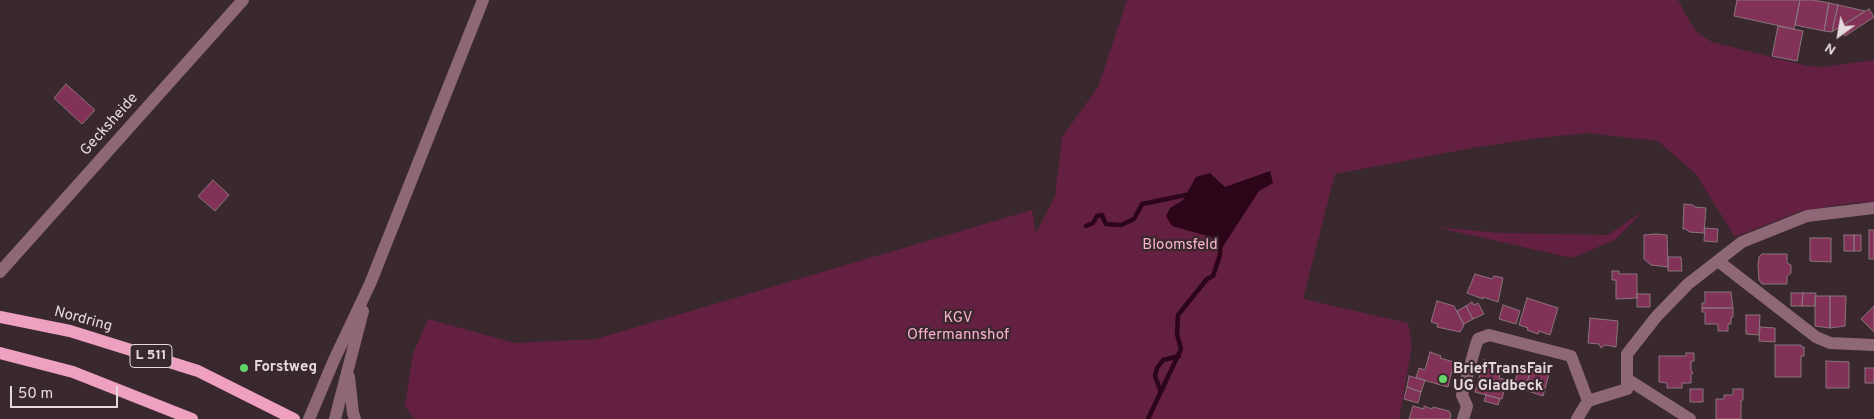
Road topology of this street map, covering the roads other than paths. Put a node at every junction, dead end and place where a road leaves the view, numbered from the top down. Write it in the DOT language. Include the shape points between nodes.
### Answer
graph roads {
  1 [pos="243,0"];
  2 [pos="483,0"];
  3 [pos="1874,208"];
  4 [pos="1718,262"];
  5 [pos="0,272"];
  6 [pos="370,284"];
  7 [pos="0,317"];
  8 [pos="1874,345"];
  9 [pos="0,352"];
  10 [pos="348,370"];
  11 [pos="1627,379"];
  12 [pos="1588,401"];
  13 [pos="1675,415"];
  14 [pos="192,419"];
  15 [pos="294,419"];
  16 [pos="309,419"];
  17 [pos="335,419"];
  18 [pos="355,419"];
  19 [pos="1463,419"];
  20 [pos="1576,419"];
  21 [pos="1690,419"];
  1 -- 5 [label="street, Gecksheide"];
  2 -- 6 [label="street"];
  3 -- 4 [label="street" via="1806,216 1742,242"];
  4 -- 8 [label="street" via="1816,337 1830,343"];
  4 -- 11 [label="street" via="1656,317 1627,354"];
  6 -- 10 [label="street"];
  6 -- 16 [label="street"];
  7 -- 15 [label="main road, Nordring / L 511" via="70,331 198,371"];
  9 -- 14 [label="main road" via="73,372"];
  10 -- 17 [label="street"];
  10 -- 18 [label="street"];
  11 -- 12 [label="street" via="1627,389"];
  11 -- 13 [label="street"];
  12 -- 19 [label="street" via="1571,356 1489,335 1478,339 1462,395 1467,406"];
  12 -- 20 [label="street"];
  13 -- 21 [label="street"];
}
